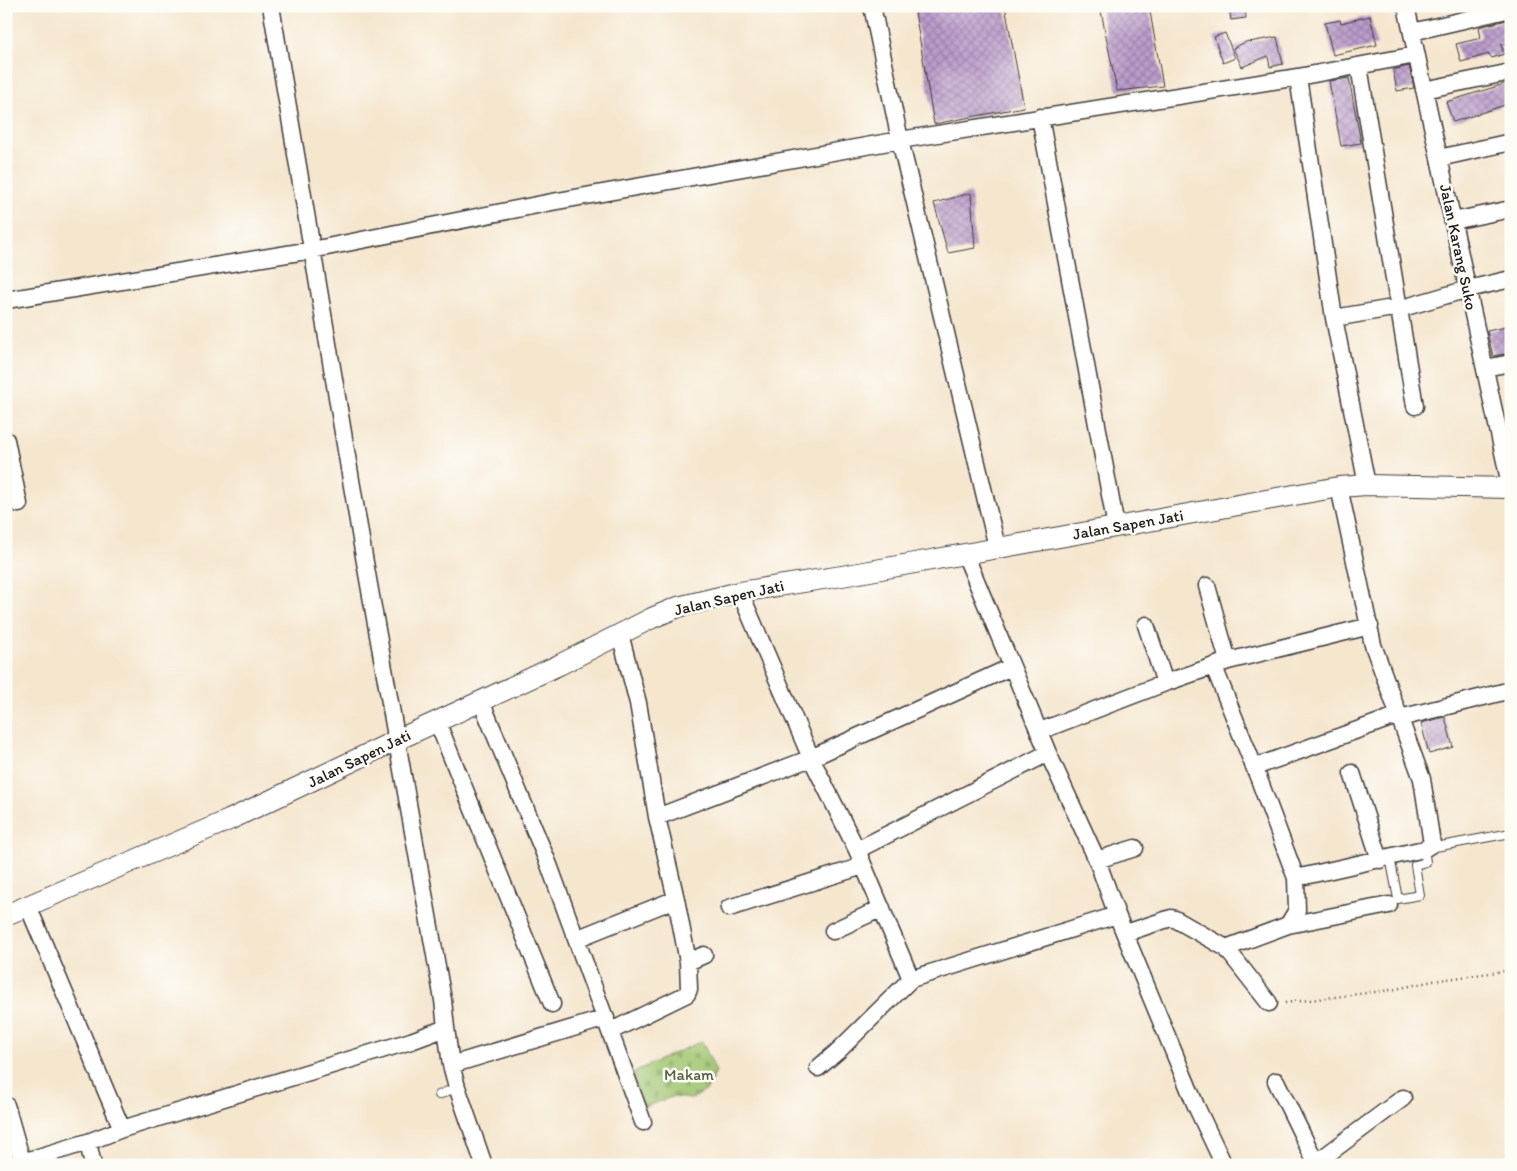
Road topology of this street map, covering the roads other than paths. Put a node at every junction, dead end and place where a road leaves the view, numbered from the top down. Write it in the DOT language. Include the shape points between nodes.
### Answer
graph roads {
  1 [pos="271,6"];
  2 [pos="872,6"];
  3 [pos="1406,6"];
  4 [pos="1511,9"];
  5 [pos="1412,32"];
  6 [pos="1416,55"];
  7 [pos="1359,66"];
  8 [pos="1511,72"];
  9 [pos="1298,77"];
  10 [pos="1424,90"];
  11 [pos="1040,117"];
  12 [pos="900,140"];
  13 [pos="1511,142"];
  14 [pos="1439,158"];
  15 [pos="1511,208"];
  16 [pos="1453,221"];
  17 [pos="312,250"];
  18 [pos="1511,279"];
  19 [pos="1468,289"];
  20 [pos="6,300"];
  21 [pos="1399,309"];
  22 [pos="1334,318"];
  23 [pos="1511,363"];
  24 [pos="1485,368"];
  25 [pos="1415,406"];
  26 [pos="6,440"];
  27 [pos="1367,485"];
  28 [pos="1339,487"];
  29 [pos="1511,488"];
  30 [pos="19,504"];
  31 [pos="1116,527"];
  32 [pos="997,547"];
  33 [pos="965,554"];
  34 [pos="1207,586"];
  35 [pos="740,592"];
  36 [pos="1146,625"];
  37 [pos="1370,626"];
  38 [pos="620,634"];
  39 [pos="1221,664"];
  40 [pos="1011,667"];
  41 [pos="1165,683"];
  42 [pos="1511,690"];
  43 [pos="481,701"];
  44 [pos="1399,716"];
  45 [pos="437,721"];
  46 [pos="1040,731"];
  47 [pos="397,740"];
  48 [pos="1048,753"];
  49 [pos="811,758"];
  50 [pos="1255,768"];
  51 [pos="1352,773"];
  52 [pos="657,817"];
  53 [pos="1511,833"];
  54 [pos="1135,848"];
  55 [pos="1426,849"];
  56 [pos="857,850"];
  57 [pos="1385,858"];
  58 [pos="1097,860"];
  59 [pos="863,866"];
  60 [pos="1296,878"];
  61 [pos="676,899"];
  62 [pos="1389,905"];
  63 [pos="28,906"];
  64 [pos="729,908"];
  65 [pos="882,908"];
  66 [pos="6,915"];
  67 [pos="1117,915"];
  68 [pos="1288,925"];
  69 [pos="833,931"];
  70 [pos="1126,933"];
  71 [pos="576,939"];
  72 [pos="1226,948"];
  73 [pos="704,955"];
  74 [pos="688,962"];
  75 [pos="911,979"];
  76 [pos="1269,1003"];
  77 [pos="552,1004"];
  78 [pos="608,1024"];
  79 [pos="446,1028"];
  80 [pos="451,1065"];
  81 [pos="818,1068"];
  82 [pos="1276,1081"];
  83 [pos="457,1088"];
  84 [pos="439,1095"];
  85 [pos="1403,1098"];
  86 [pos="6,1105"];
  87 [pos="644,1122"];
  88 [pos="122,1129"];
  89 [pos="88,1142"];
  90 [pos="17,1163"];
  91 [pos="1320,1163"];
  92 [pos="93,1165"];
  93 [pos="484,1165"];
  94 [pos="1224,1165"];
  1 -- 17 [label="street"];
  2 -- 12 [label="street"];
  3 -- 5 [label="street, Jalan Karang Suko"];
  4 -- 5 [label="street"];
  5 -- 6 [label="street, Jalan Karang Suko"];
  6 -- 7 [label="street"];
  6 -- 10 [label="street, Jalan Karang Suko"];
  7 -- 9 [label="street"];
  7 -- 21 [label="street"];
  8 -- 10 [label="street"];
  9 -- 11 [label="street"];
  9 -- 22 [label="street"];
  10 -- 14 [label="street, Jalan Karang Suko"];
  11 -- 12 [label="street"];
  11 -- 31 [label="street"];
  12 -- 17 [label="street" via="552,202"];
  12 -- 32 [label="street"];
  13 -- 14 [label="street"];
  14 -- 16 [label="street, Jalan Karang Suko"];
  15 -- 16 [label="street"];
  16 -- 19 [label="street, Jalan Karang Suko"];
  17 -- 20 [label="street"];
  17 -- 47 [label="street"];
  18 -- 19 [label="street"];
  19 -- 21 [label="street"];
  19 -- 24 [label="street, Jalan Karang Suko"];
  21 -- 22 [label="street"];
  21 -- 25 [label="street"];
  22 -- 27 [label="street"];
  23 -- 24 [label="street"];
  24 -- 29 [label="street, Jalan Karang Suko"];
  26 -- 30 [label="street"];
  27 -- 28 [label="street, Jalan Sapen Jati"];
  27 -- 29 [label="street, Jalan Sapen Jati"];
  28 -- 31 [label="street, Jalan Sapen Jati"];
  28 -- 37 [label="street"];
  31 -- 32 [label="street, Jalan Sapen Jati"];
  32 -- 33 [label="street, Jalan Sapen Jati"];
  33 -- 35 [label="street, Jalan Sapen Jati"];
  33 -- 40 [label="street"];
  34 -- 39 [label="street"];
  35 -- 38 [label="street, Jalan Sapen Jati" via="678,607"];
  35 -- 49 [label="street"];
  36 -- 41 [label="street"];
  37 -- 39 [label="street"];
  37 -- 44 [label="street" via="1379,664"];
  38 -- 43 [label="street, Jalan Sapen Jati"];
  38 -- 52 [label="street" via="638,703"];
  39 -- 41 [label="street"];
  39 -- 50 [label="street"];
  40 -- 46 [label="street"];
  40 -- 49 [label="street"];
  41 -- 46 [label="street"];
  42 -- 44 [label="street"];
  43 -- 45 [label="street, Jalan Sapen Jati"];
  43 -- 71 [label="street"];
  44 -- 50 [label="street"];
  44 -- 55 [label="street" via="1422,778 1432,844"];
  45 -- 47 [label="street, Jalan Sapen Jati"];
  45 -- 77 [label="street"];
  46 -- 48 [label="street"];
  47 -- 63 [label="street, Jalan Sapen Jati" via="229,820"];
  47 -- 79 [label="street"];
  48 -- 56 [label="street"];
  48 -- 58 [label="street"];
  49 -- 52 [label="street"];
  49 -- 56 [label="street"];
  50 -- 60 [label="street"];
  51 -- 57 [label="street"];
  52 -- 61 [label="street"];
  53 -- 55 [label="lane"];
  54 -- 58 [label="street"];
  55 -- 57 [label="street"];
  55 -- 57 [label="lane" via="1426,862 1415,865 1420,894 1398,899"];
  56 -- 59 [label="street"];
  57 -- 60 [label="street"];
  58 -- 67 [label="street"];
  59 -- 64 [label="street"];
  59 -- 65 [label="street"];
  60 -- 68 [label="street" via="1297,910"];
  61 -- 71 [label="street"];
  61 -- 74 [label="street"];
  62 -- 68 [label="street"];
  63 -- 66 [label="street, Jalan Sapen Jati"];
  63 -- 88 [label="street"];
  65 -- 69 [label="street"];
  65 -- 75 [label="street"];
  67 -- 70 [label="street"];
  67 -- 75 [label="street"];
  68 -- 72 [label="street"];
  70 -- 72 [label="street" via="1173,918"];
  70 -- 94 [label="street"];
  71 -- 78 [label="street"];
  72 -- 76 [label="street"];
  73 -- 74 [label="street"];
  74 -- 78 [label="street" via="687,994"];
  75 -- 81 [label="street"];
  78 -- 80 [label="street"];
  78 -- 87 [label="street"];
  79 -- 80 [label="street"];
  79 -- 88 [label="street"];
  80 -- 83 [label="street"];
  82 -- 91 [label="street"];
  83 -- 84 [label="lane"];
  83 -- 93 [label="street"];
  85 -- 91 [label="street"];
  86 -- 90 [label="street"];
  88 -- 89 [label="street"];
  89 -- 90 [label="street"];
  89 -- 92 [label="street"];
}
